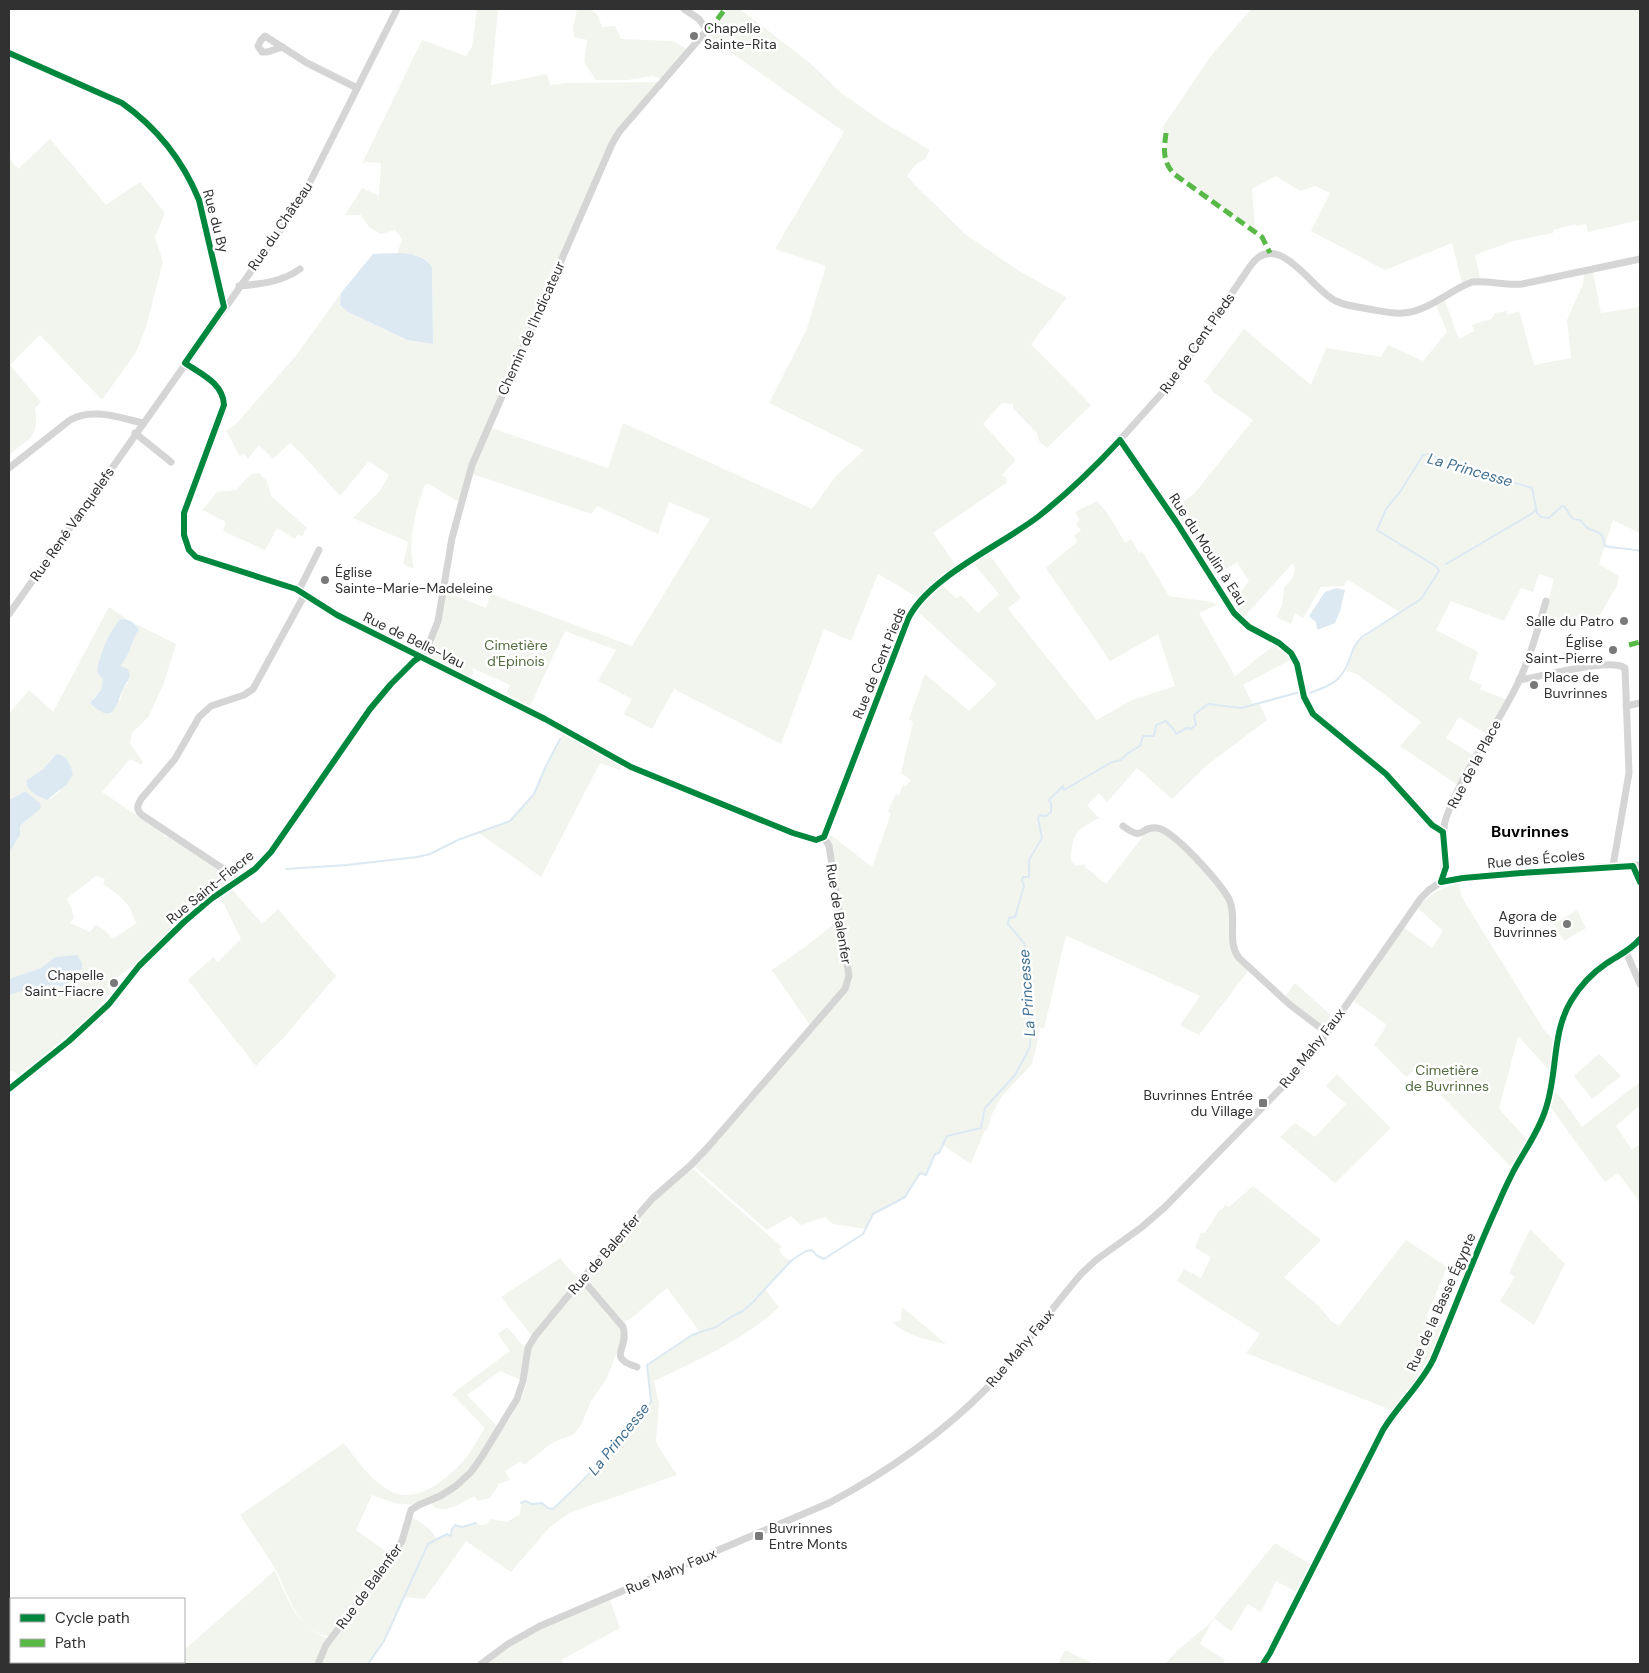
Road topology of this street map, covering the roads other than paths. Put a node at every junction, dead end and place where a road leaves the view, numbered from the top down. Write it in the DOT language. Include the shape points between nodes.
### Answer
graph roads {
  1 [pos="396,9"];
  2 [pos="684,9"];
  3 [pos="283,48"];
  4 [pos="9,53"];
  5 [pos="357,88"];
  6 [pos="1640,259"];
  7 [pos="300,269"];
  8 [pos="239,286"];
  9 [pos="224,307"];
  10 [pos="185,363"];
  11 [pos="143,423"];
  12 [pos="135,433"];
  13 [pos="1120,440"];
  14 [pos="171,462"];
  15 [pos="9,468"];
  16 [pos="319,550"];
  17 [pos="302,592"];
  18 [pos="1546,602"];
  19 [pos="9,614"];
  20 [pos="420,657"];
  21 [pos="1519,680"];
  22 [pos="1640,703"];
  23 [pos="1626,706"];
  24 [pos="1123,826"];
  25 [pos="1443,832"];
  26 [pos="824,837"];
  27 [pos="1636,865"];
  28 [pos="1613,866"];
  29 [pos="240,880"];
  30 [pos="1441,882"];
  31 [pos="1640,882"];
  32 [pos="1640,939"];
  33 [pos="1626,952"];
  34 [pos="1640,984"];
  35 [pos="1327,1033"];
  36 [pos="9,1089"];
  37 [pos="582,1279"];
  38 [pos="637,1367"];
  39 [pos="318,1664"];
  40 [pos="481,1664"];
  41 [pos="1263,1664"];
  1 -- 5 [label="street, Rue du Château"];
  2 -- 20 [label="street, Chemin de l'Indicateur" via="699,18 707,30 612,144 472,464 452,538 438,621 426,651"];
  3 -- 5 [label="street"];
  4 -- 9 [label="street, Rue du By" via="122,103 166,143 199,200"];
  5 -- 8 [label="street, Rue du Château" via="300,202"];
  6 -- 13 [label="street, Rue de Cent Pieds" via="1522,284 1472,282 1419,309 1402,313 1336,301 1285,257 1263,255 1251,266 1171,383"];
  7 -- 8 [label="street" via="287,278"];
  8 -- 9 [label="street, Rue du Château"];
  9 -- 10 [label="street"];
  10 -- 11 [label="street"];
  10 -- 17 [label="street, Rue de Belle-Vau" via="217,385 224,405 184,513 184,535 189,550 202,560"];
  11 -- 12 [label="street"];
  11 -- 15 [label="street" via="104,414 77,416"];
  12 -- 14 [label="street"];
  12 -- 19 [label="street, Rue René Vanquelefs"];
  13 -- 25 [label="street, Rue du Moulin à Eau" via="1225,602 1249,626 1291,653 1297,664 1304,697 1313,714 1386,774 1432,825"];
  13 -- 26 [label="street, Rue de Cent Pieds" via="1040,516 959,568 920,600 908,619"];
  16 -- 17 [label="street"];
  17 -- 20 [label="street, Rue de Belle-Vau" via="337,615"];
  17 -- 29 [label="street" via="253,689 211,706 200,716 174,759 137,806 142,815"];
  18 -- 21 [label="street, Rue de la Place"];
  20 -- 26 [label="street, Rue de Belle-Vau" via="546,719 631,767 802,836 816,840"];
  20 -- 29 [label="street, Rue Saint-Fiacre" via="370,709 271,852"];
  21 -- 23 [label="street" via="1589,666 1623,666 1626,670"];
  21 -- 25 [label="street, Rue de la Place" via="1460,785"];
  22 -- 23 [label="street"];
  23 -- 28 [label="street" via="1629,773"];
  24 -- 35 [label="street" via="1137,835 1150,828 1162,829 1191,854 1220,886 1231,904 1234,917 1232,942 1239,958 1289,1004"];
  25 -- 30 [label="street, Rue de la Place" via="1446,867"];
  26 -- 37 [label="street, Rue de Balenfer" via="829,846 849,976 846,986 709,1146 653,1198"];
  27 -- 28 [label="street, Rue des Écoles"];
  27 -- 31 [label="street"];
  28 -- 30 [label="street, Rue des Écoles"];
  29 -- 36 [label="street, Rue Saint-Fiacre" via="184,922 139,966 109,1004"];
  30 -- 35 [label="street, Rue Mahy Faux" via="1414,907"];
  32 -- 33 [label="street, Rue de la Basse Égypte"];
  33 -- 34 [label="street"];
  33 -- 41 [label="street, Rue de la Basse Égypte" via="1594,973 1569,1003 1559,1033 1546,1110 1498,1204 1433,1360 1423,1378 1382,1430"];
  35 -- 40 [label="street, Rue Mahy Faux" via="1291,1078 1165,1207 1082,1273 980,1395 910,1453 829,1503 540,1626"];
  37 -- 38 [label="street" via="623,1328 621,1360"];
  37 -- 39 [label="street, Rue de Balenfer" via="532,1342 517,1399 475,1467 449,1492 411,1510 402,1541 330,1640"];
}
